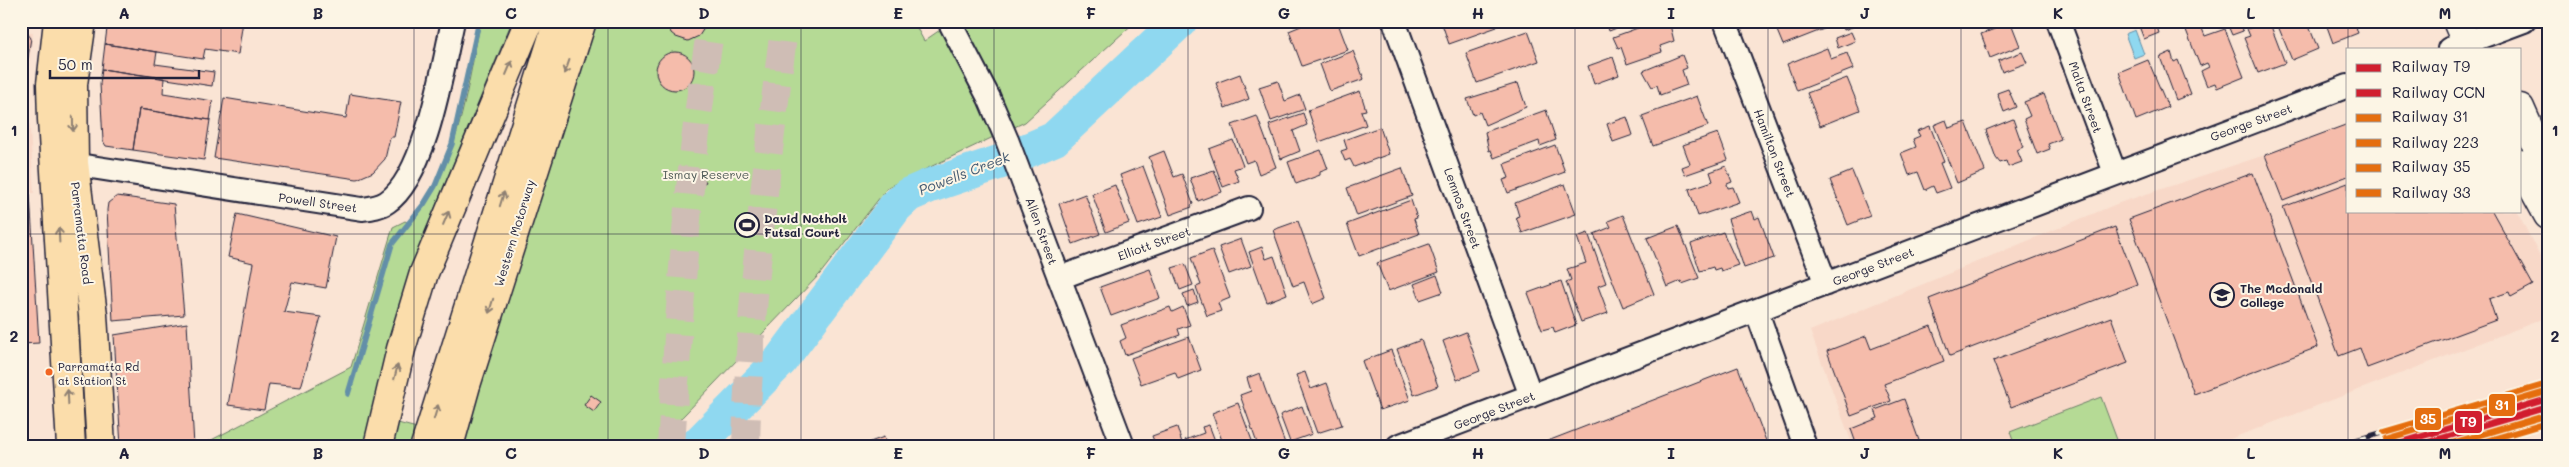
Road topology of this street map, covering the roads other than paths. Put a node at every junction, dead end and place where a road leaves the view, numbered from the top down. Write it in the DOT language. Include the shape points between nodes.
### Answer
graph roads {
  1 [pos="58,21"];
  2 [pos="82,21"];
  3 [pos="453,21"];
  4 [pos="529,21"];
  5 [pos="558,21"];
  6 [pos="582,21"];
  7 [pos="949,21"];
  8 [pos="1394,21"];
  9 [pos="1725,21"];
  10 [pos="2058,21"];
  11 [pos="2524,21"];
  12 [pos="2464,42"];
  13 [pos="2346,87"];
  14 [pos="2522,113"];
  15 [pos="64,162"];
  16 [pos="2522,168"];
  17 [pos="2548,172"];
  18 [pos="2115,173"];
  19 [pos="1249,208"];
  20 [pos="2548,215"];
  21 [pos="1059,278"];
  22 [pos="1826,284"];
  23 [pos="1756,312"];
  24 [pos="456,382"];
  25 [pos="1532,396"];
  26 [pos="71,446"];
  27 [pos="96,446"];
  28 [pos="101,446"];
  29 [pos="378,446"];
  30 [pos="426,446"];
  31 [pos="449,446"];
  32 [pos="1123,446"];
  33 [pos="1398,446"];
  34 [pos="1806,446"];
  1 -- 15 [label="highway, Parramatta Road" via="51,84"];
  2 -- 15 [label="highway, Parramatta Road, one-way"];
  3 -- 15 [label="street, Powell Street" via="434,107 417,158 406,182 386,203 362,209"];
  29 -- 4 [label="highway, one-way" via="424,273"];
  24 -- 5 [label="highway, Western Motorway, one-way"];
  6 -- 24 [label="highway, Western Motorway, one-way"];
  7 -- 21 [label="street, Allen Street" via="1008,140"];
  8 -- 25 [label="street, Lemnos Street"];
  9 -- 22 [label="street, Hamilton Street"];
  10 -- 18 [label="street, Malta Street"];
  11 -- 12 [label="street"];
  13 -- 18 [label="street, George Street"];
  14 -- 17 [label="main road"];
  26 -- 15 [label="highway, Parramatta Road, one-way"];
  15 -- 28 [label="highway, Parramatta Road" via="93,315"];
  16 -- 20 [label="main road"];
  18 -- 22 [label="street, George Street"];
  19 -- 21 [label="street, Elliott Street"];
  21 -- 32 [label="street, Allen Street"];
  22 -- 23 [label="street, George Street"];
  23 -- 25 [label="street, George Street"];
  23 -- 34 [label="street"];
  30 -- 24 [label="highway, Western Motorway, one-way"];
  24 -- 31 [label="highway, Western Motorway"];
  25 -- 33 [label="street, George Street"];
  27 -- 28 [label="main road"];
}
